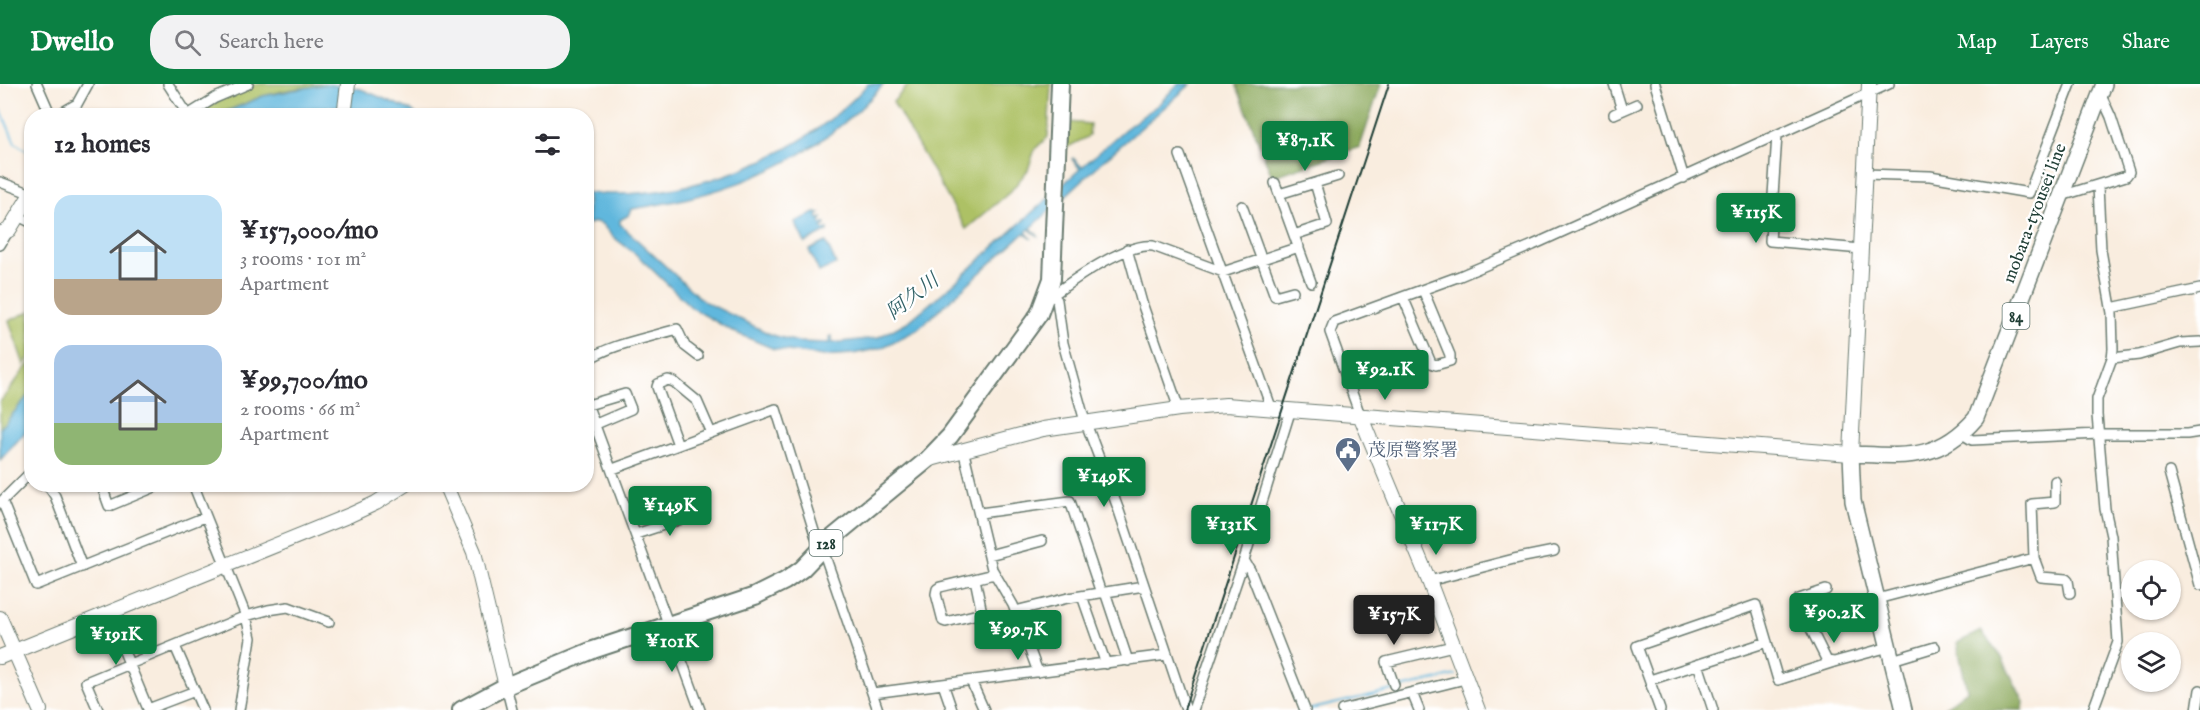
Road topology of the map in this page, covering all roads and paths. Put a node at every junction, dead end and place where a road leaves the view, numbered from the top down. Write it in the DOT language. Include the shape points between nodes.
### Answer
graph roads {
  1 [pos="37,84"];
  2 [pos="88,84"];
  3 [pos="168,84"];
  4 [pos="248,84"];
  5 [pos="348,84"];
  6 [pos="1060,84"];
  7 [pos="1614,84"];
  8 [pos="1655,84"];
  9 [pos="1889,84"];
  10 [pos="2071,84"];
  11 [pos="2102,88"];
  12 [pos="1869,89"];
  13 [pos="1637,104"];
  14 [pos="50,108"];
  15 [pos="76,108"];
  16 [pos="183,108"];
  17 [pos="199,108"];
  18 [pos="345,108"];
  19 [pos="1777,135"];
  20 [pos="1180,155"];
  21 [pos="1865,174"];
  22 [pos="1338,176"];
  23 [pos="1684,178"];
  24 [pos="0,182"];
  25 [pos="1275,183"];
  26 [pos="1315,183"];
  27 [pos="2098,186"];
  28 [pos="24,191"];
  29 [pos="1279,194"];
  30 [pos="2061,196"];
  31 [pos="1242,206"];
  32 [pos="24,207"];
  33 [pos="18,216"];
  34 [pos="24,219"];
  35 [pos="4,232"];
  36 [pos="1294,235"];
  37 [pos="0,245"];
  38 [pos="1299,247"];
  39 [pos="1127,249"];
  40 [pos="1862,249"];
  41 [pos="1261,260"];
  42 [pos="1223,272"];
  43 [pos="1311,282"];
  44 [pos="2200,289"];
  45 [pos="1423,290"];
  46 [pos="1293,291"];
  47 [pos="1051,293"];
  48 [pos="1403,297"];
  49 [pos="2111,308"];
  50 [pos="2200,342"];
  51 [pos="594,356"];
  52 [pos="698,356"];
  53 [pos="2112,358"];
  54 [pos="594,401"];
  55 [pos="1271,408"];
  56 [pos="1179,409"];
  57 [pos="1291,409"];
  58 [pos="1360,415"];
  59 [pos="594,419"];
  60 [pos="1086,422"];
  61 [pos="596,424"];
  62 [pos="2200,432"];
  63 [pos="711,433"];
  64 [pos="2099,434"];
  65 [pos="1962,435"];
  66 [pos="678,445"];
  67 [pos="963,449"];
  68 [pos="1851,454"];
  69 [pos="927,460"];
  70 [pos="613,469"];
  71 [pos="2169,472"];
  72 [pos="24,479"];
  73 [pos="2055,481"];
  74 [pos="52,492"];
  75 [pos="104,492"];
  76 [pos="142,492"];
  77 [pos="196,492"];
  78 [pos="393,492"];
  79 [pos="448,492"];
  80 [pos="1,502"];
  81 [pos="980,513"];
  82 [pos="697,514"];
  83 [pos="205,517"];
  84 [pos="636,534"];
  85 [pos="1041,542"];
  86 [pos="821,549"];
  87 [pos="1554,551"];
  88 [pos="989,555"];
  89 [pos="2034,558"];
  90 [pos="1244,560"];
  91 [pos="82,567"];
  92 [pos="224,567"];
  93 [pos="994,574"];
  94 [pos="975,579"];
  95 [pos="1429,582"];
  96 [pos="2200,585"];
  97 [pos="1144,586"];
  98 [pos="1826,590"];
  99 [pos="1103,592"];
  100 [pos="2070,592"];
  101 [pos="1082,596"];
  102 [pos="1877,598"];
  103 [pos="1015,611"];
  104 [pos="108,614"];
  105 [pos="246,616"];
  106 [pos="0,618"];
  107 [pos="329,622"];
  108 [pos="668,626"];
  109 [pos="1767,642"];
  110 [pos="176,646"];
  111 [pos="1453,646"];
  112 [pos="1935,647"];
  113 [pos="15,651"];
  114 [pos="1890,654"];
  115 [pos="1167,655"];
  116 [pos="0,657"];
  117 [pos="1128,661"];
  118 [pos="1834,662"];
  119 [pos="130,664"];
  120 [pos="1106,664"];
  121 [pos="1698,664"];
  122 [pos="1038,672"];
  123 [pos="1465,679"];
  124 [pos="1650,680"];
  125 [pos="971,681"];
  126 [pos="943,684"];
  127 [pos="1394,685"];
  128 [pos="506,686"];
  129 [pos="195,691"];
  130 [pos="873,693"];
  131 [pos="1412,693"];
  132 [pos="2199,696"];
  133 [pos="1361,708"];
  134 [pos="40,710"];
  135 [pos="98,710"];
  136 [pos="203,710"];
  137 [pos="239,710"];
  138 [pos="461,710"];
  139 [pos="512,710"];
  140 [pos="700,710"];
  141 [pos="878,710"];
  142 [pos="952,710"];
  143 [pos="984,710"];
  144 [pos="1186,710"];
  145 [pos="1193,710"];
  146 [pos="1305,710"];
  147 [pos="1342,710"];
  148 [pos="1419,710"];
  149 [pos="1478,710"];
  150 [pos="1660,710"];
  151 [pos="1713,710"];
  152 [pos="1904,710"];
  153 [pos="2093,710"];
  154 [pos="2197,710"];
  1 -- 14 [label="street"];
  2 -- 15 [label="street"];
  3 -- 16 [label="street"];
  4 -- 17 [label="street"];
  5 -- 18 [label="street"];
  6 -- 47 [label="highway, 128"];
  7 -- 13 [label="street" via="1618,112"];
  8 -- 23 [label="street"];
  9 -- 12 [label="street"];
  10 -- 21 [label="street" via="2029,193 1930,176"];
  11 -- 27 [label="street" via="2129,172"];
  11 -- 30 [label="main road, mobara-tyousei line / 84"];
  12 -- 19 [label="street"];
  12 -- 21 [label="street"];
  19 -- 23 [label="street"];
  19 -- 40 [label="street" via="1770,241"];
  20 -- 42 [label="street"];
  21 -- 40 [label="street"];
  22 -- 26 [label="street"];
  23 -- 45 [label="street"];
  24 -- 28 [label="street"];
  25 -- 29 [label="street"];
  26 -- 29 [label="street"];
  26 -- 36 [label="street" via="1327,224"];
  27 -- 30 [label="street"];
  27 -- 49 [label="street" via="2101,250"];
  29 -- 36 [label="street"];
  30 -- 65 [label="main road, mobara-tyousei line / 84" via="1983,402"];
  31 -- 41 [label="street"];
  32 -- 33 [label="street"];
  33 -- 34 [label="street"];
  33 -- 35 [label="street"];
  35 -- 37 [label="street"];
  36 -- 38 [label="street"];
  38 -- 41 [label="street"];
  38 -- 43 [label="street"];
  39 -- 42 [label="street" via="1153,246"];
  39 -- 47 [label="street"];
  39 -- 56 [label="street"];
  40 -- 68 [label="street"];
  41 -- 42 [label="street"];
  41 -- 46 [label="street" via="1275,296"];
  42 -- 55 [label="street"];
  44 -- 49 [label="street"];
  45 -- 48 [label="street"];
  45 -- 48 [label="street" via="1450,361 1431,363"];
  47 -- 60 [label="street" via="1057,300 1063,343"];
  47 -- 69 [label="highway, 128" via="950,436"];
  48 -- 58 [label="street" via="1334,322 1330,327"];
  49 -- 53 [label="street"];
  50 -- 53 [label="street"];
  51 -- 52 [label="street" via="677,324 685,346"];
  53 -- 64 [label="street" via="2097,399"];
  54 -- 61 [label="street" via="625,394 631,409"];
  55 -- 56 [label="street" via="1226,405"];
  55 -- 57 [label="street"];
  56 -- 60 [label="street"];
  57 -- 58 [label="street"];
  57 -- 90 [label="street"];
  58 -- 68 [label="street"];
  58 -- 95 [label="street"];
  59 -- 61 [label="street"];
  60 -- 67 [label="street"];
  60 -- 97 [label="street"];
  61 -- 70 [label="street"];
  62 -- 64 [label="street"];
  63 -- 66 [label="street"];
  63 -- 66 [label="street" via="698,401 668,380 657,387"];
  63 -- 86 [label="street" via="776,409"];
  64 -- 65 [label="street" via="1972,440"];
  64 -- 153 [label="street" via="2118,642"];
  65 -- 68 [label="main road, mobara-tyousei line / 84" via="1928,452 1905,456"];
  66 -- 70 [label="street"];
  67 -- 69 [label="street"];
  67 -- 81 [label="street"];
  68 -- 102 [label="main road" via="1853,501"];
  69 -- 86 [label="highway, 128"];
  70 -- 84 [label="street"];
  71 -- 96 [label="street"];
  72 -- 80 [label="street"];
  73 -- 89 [label="street" via="2055,502 2032,504"];
  74 -- 91 [label="street"];
  75 -- 76 [label="street" via="109,506"];
  77 -- 83 [label="street"];
  78 -- 92 [label="street" via="359,511"];
  79 -- 128 [label="street" via="474,552"];
  80 -- 91 [label="street" via="36,585"];
  81 -- 88 [label="street"];
  81 -- 99 [label="street" via="1070,501"];
  82 -- 84 [label="street"];
  83 -- 91 [label="street"];
  83 -- 92 [label="street"];
  84 -- 108 [label="street"];
  85 -- 88 [label="street"];
  86 -- 108 [label="highway, 128" via="796,573 771,589"];
  86 -- 130 [label="street"];
  87 -- 95 [label="street"];
  88 -- 93 [label="street"];
  89 -- 100 [label="street" via="2041,577 2066,579"];
  89 -- 102 [label="street"];
  90 -- 145 [label="street"];
  90 -- 146 [label="street"];
  92 -- 104 [label="street"];
  92 -- 105 [label="street"];
  93 -- 94 [label="street"];
  93 -- 103 [label="street"];
  94 -- 94 [label="street" via="937,589 943,621 982,613"];
  95 -- 111 [label="street"];
  97 -- 99 [label="street"];
  97 -- 115 [label="street"];
  98 -- 118 [label="street" via="1799,599 1798,603 1827,661"];
  99 -- 101 [label="street"];
  99 -- 117 [label="street"];
  101 -- 103 [label="street"];
  101 -- 120 [label="street"];
  102 -- 114 [label="main road"];
  103 -- 122 [label="street"];
  104 -- 113 [label="street"];
  104 -- 119 [label="street"];
  105 -- 107 [label="street" via="288,607"];
  105 -- 110 [label="street"];
  105 -- 137 [label="street" via="251,638"];
  106 -- 113 [label="street"];
  108 -- 128 [label="highway, 128" via="593,650"];
  108 -- 140 [label="street"];
  109 -- 118 [label="street" via="1778,680"];
  109 -- 121 [label="street"];
  109 -- 124 [label="street" via="1756,605 1637,646"];
  110 -- 119 [label="street"];
  110 -- 129 [label="street"];
  111 -- 123 [label="street"];
  111 -- 127 [label="street" via="1386,662"];
  112 -- 114 [label="street"];
  113 -- 116 [label="street"];
  113 -- 134 [label="street"];
  114 -- 118 [label="street"];
  114 -- 152 [label="main road"];
  115 -- 117 [label="street"];
  115 -- 144 [label="street"];
  117 -- 120 [label="street"];
  119 -- 129 [label="street" via="148,709"];
  119 -- 135 [label="street" via="86,682"];
  120 -- 122 [label="street"];
  121 -- 124 [label="street"];
  121 -- 151 [label="street"];
  122 -- 125 [label="street"];
  123 -- 131 [label="street"];
  123 -- 149 [label="street"];
  124 -- 150 [label="street"];
  125 -- 126 [label="street"];
  125 -- 143 [label="street"];
  126 -- 130 [label="street"];
  126 -- 142 [label="street"];
  128 -- 138 [label="highway, 128"];
  128 -- 139 [label="street"];
  129 -- 136 [label="street"];
  130 -- 141 [label="street"];
  131 -- 133 [label="street"];
  131 -- 148 [label="street"];
  132 -- 154 [label="street"];
  133 -- 147 [label="street"];
}
